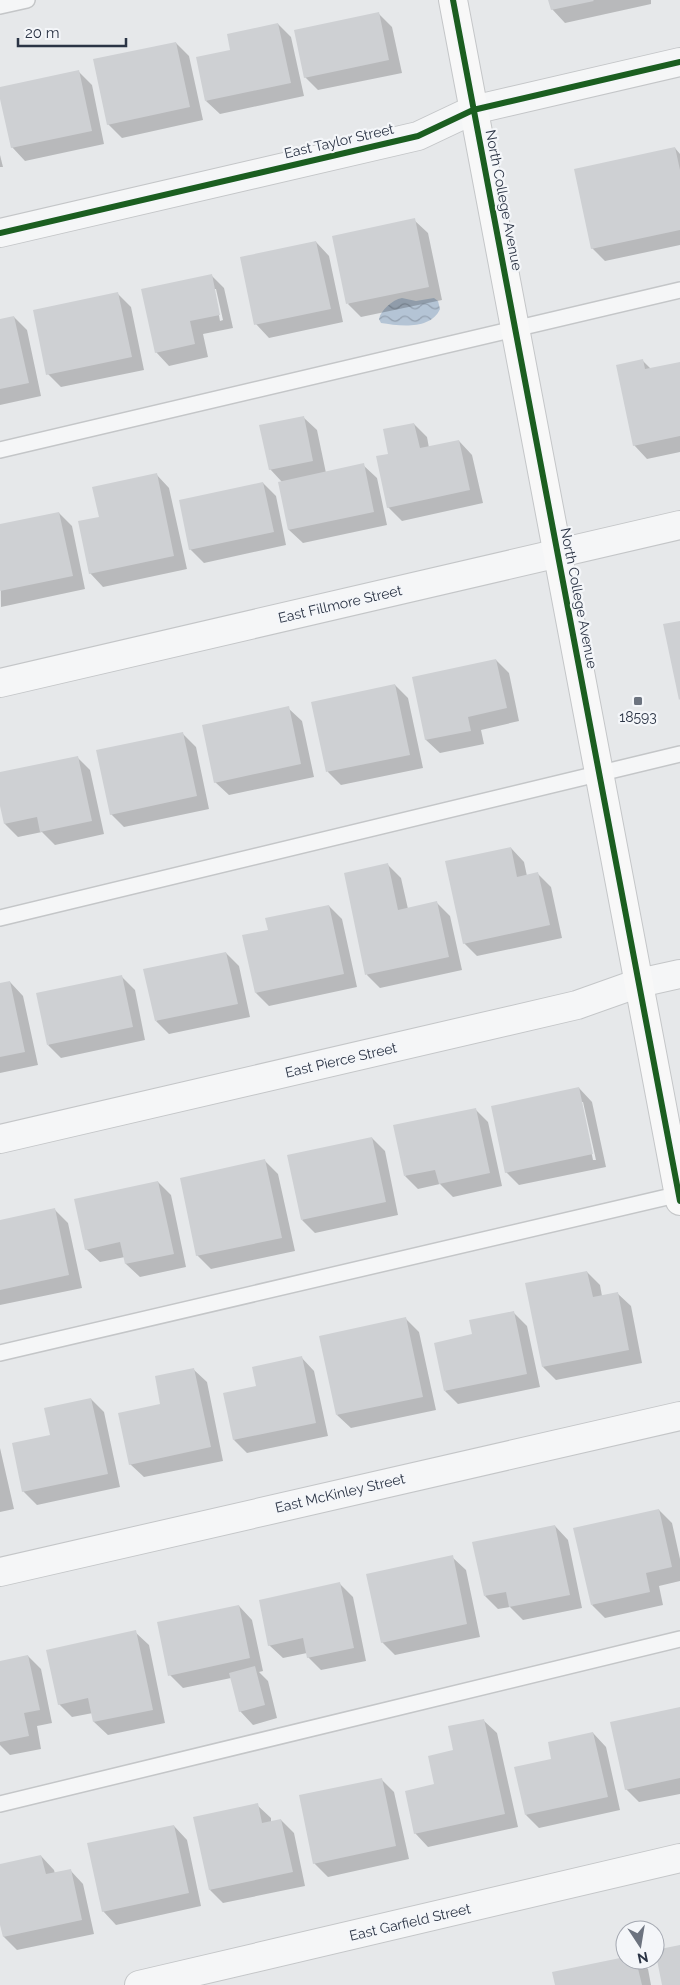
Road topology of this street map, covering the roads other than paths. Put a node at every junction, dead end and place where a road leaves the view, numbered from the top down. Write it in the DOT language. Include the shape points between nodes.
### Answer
graph roads {
  1 [pos="27,0"];
  2 [pos="453,0"];
  3 [pos="0,6"];
  4 [pos="680,62"];
  5 [pos="473,110"];
  6 [pos="0,233"];
  7 [pos="680,290"];
  8 [pos="515,328"];
  9 [pos="0,450"];
  10 [pos="680,525"];
  11 [pos="557,553"];
  12 [pos="0,683"];
  13 [pos="680,754"];
  14 [pos="599,773"];
  15 [pos="0,918"];
  16 [pos="680,974"];
  17 [pos="639,983"];
  18 [pos="0,1139"];
  19 [pos="680,1196"];
  20 [pos="0,1353"];
  21 [pos="680,1416"];
  22 [pos="0,1572"];
  23 [pos="680,1639"];
  24 [pos="0,1804"];
  25 [pos="680,1858"];
  26 [pos="139,1985"];
  1 -- 3 [label="lane"];
  2 -- 5 [label="street, North College Avenue"];
  4 -- 5 [label="street, East Taylor Street"];
  5 -- 6 [label="street, East Taylor Street" via="418,136"];
  5 -- 8 [label="street, North College Avenue"];
  7 -- 8 [label="lane"];
  8 -- 9 [label="lane"];
  8 -- 11 [label="street, North College Avenue"];
  10 -- 11 [label="street, East Fillmore Street"];
  11 -- 12 [label="street, East Fillmore Street"];
  11 -- 14 [label="street, North College Avenue"];
  13 -- 14 [label="lane"];
  14 -- 15 [label="lane"];
  14 -- 17 [label="street, North College Avenue"];
  16 -- 17 [label="street, East Pierce Street"];
  17 -- 18 [label="street, East Pierce Street" via="577,1005"];
  17 -- 19 [label="street, North College Avenue"];
  19 -- 20 [label="lane"];
  21 -- 22 [label="street, East McKinley Street"];
  23 -- 24 [label="lane"];
  25 -- 26 [label="street, East Garfield Street"];
}
